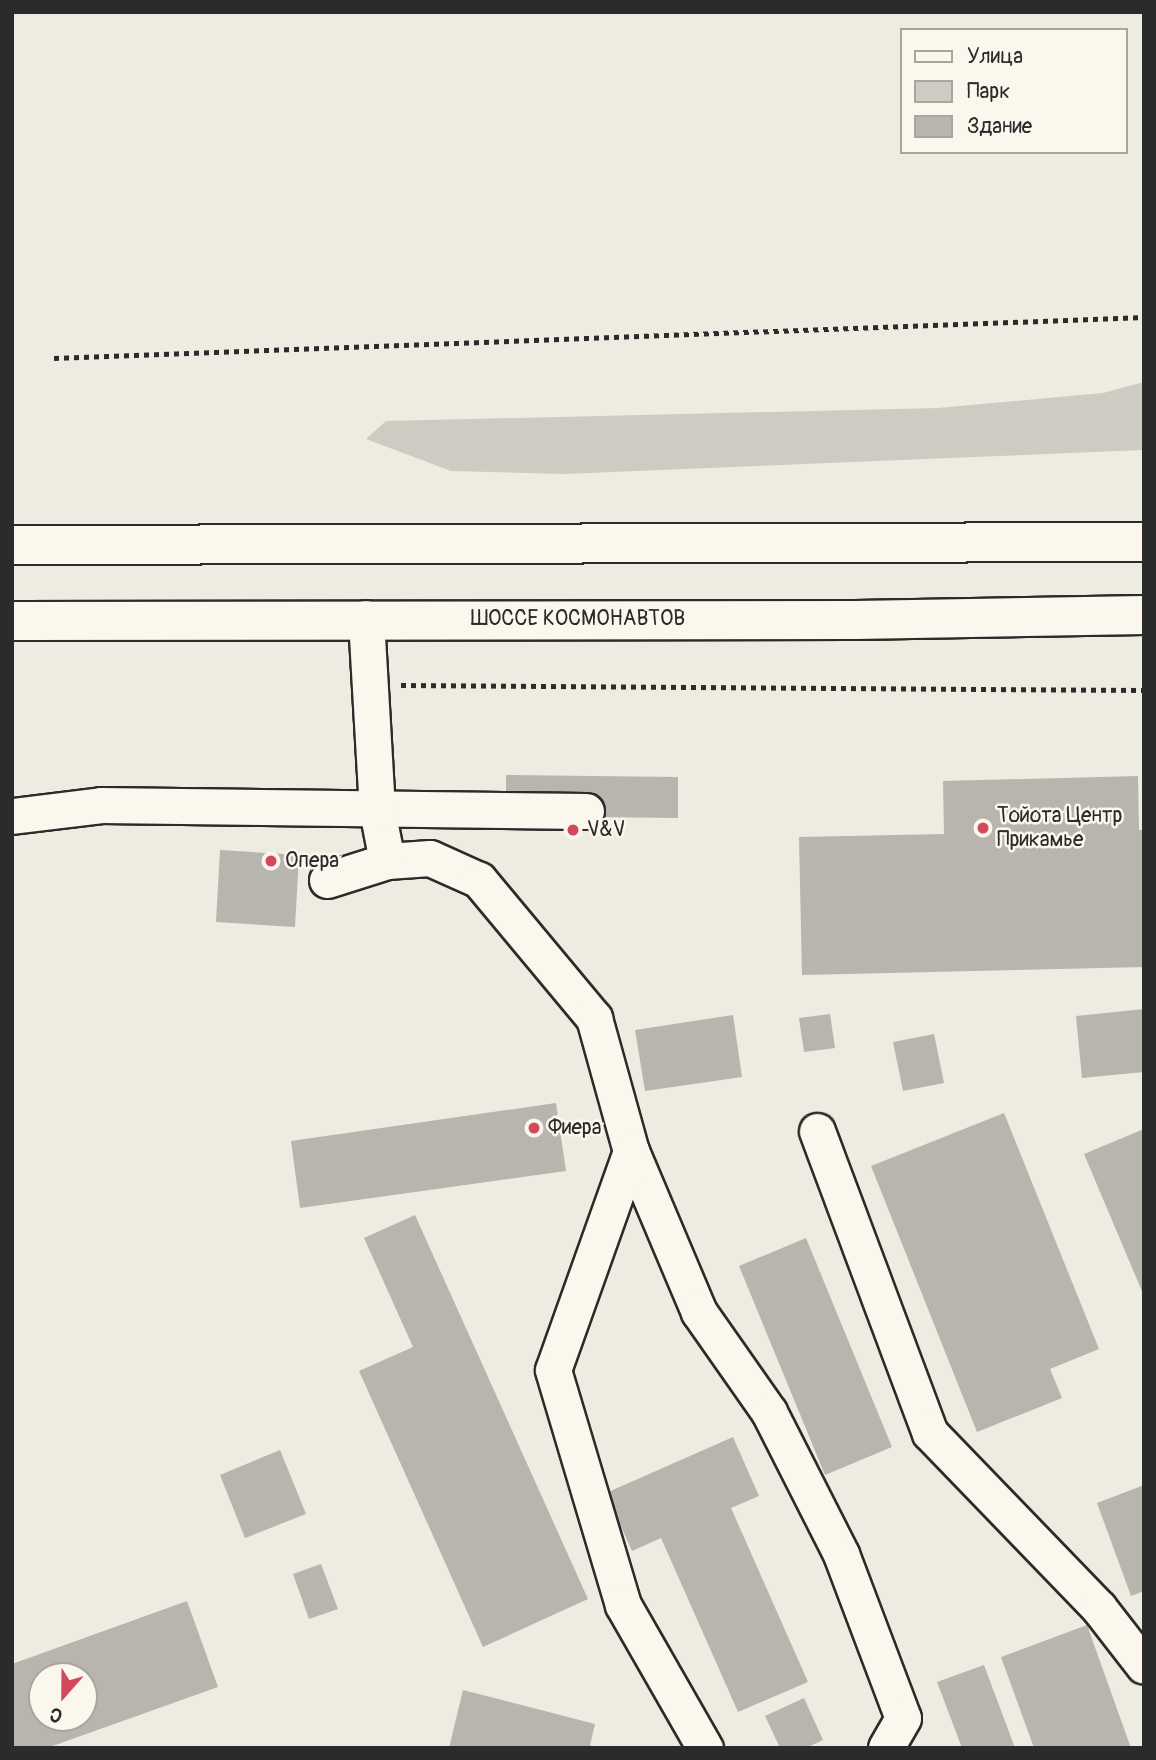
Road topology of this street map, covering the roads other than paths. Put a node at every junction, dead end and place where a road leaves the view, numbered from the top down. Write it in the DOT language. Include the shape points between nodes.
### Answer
graph roads {
  1 [pos="1144,542"];
  2 [pos="12,545"];
  3 [pos="1144,615"];
  4 [pos="366,618"];
  5 [pos="12,621"];
  6 [pos="12,800"];
  7 [pos="101,805"];
  8 [pos="377,810"];
  9 [pos="586,811"];
  10 [pos="12,816"];
  11 [pos="387,861"];
  12 [pos="327,880"];
  13 [pos="817,1131"];
  14 [pos="631,1151"];
  15 [pos="1144,1666"];
  16 [pos="705,1748"];
  17 [pos="886,1748"];
  1 -- 2 [label="main road"];
  3 -- 4 [label="main road, ШОССЕ КОСМОНАВТОВ" via="855,620"];
  4 -- 5 [label="main road, ШОССЕ КОСМОНАВТОВ"];
  4 -- 8 [label="street"];
  6 -- 7 [label="street"];
  7 -- 8 [label="street"];
  7 -- 10 [label="street"];
  8 -- 9 [label="street"];
  8 -- 11 [label="street"];
  11 -- 12 [label="street"];
  11 -- 14 [label="street" via="430,858 479,880 594,1018"];
  13 -- 15 [label="street" via="930,1433 1099,1608"];
  14 -- 16 [label="street" via="553,1370 623,1605"];
  14 -- 17 [label="street" via="699,1312 769,1412 841,1554 902,1718"];
}
